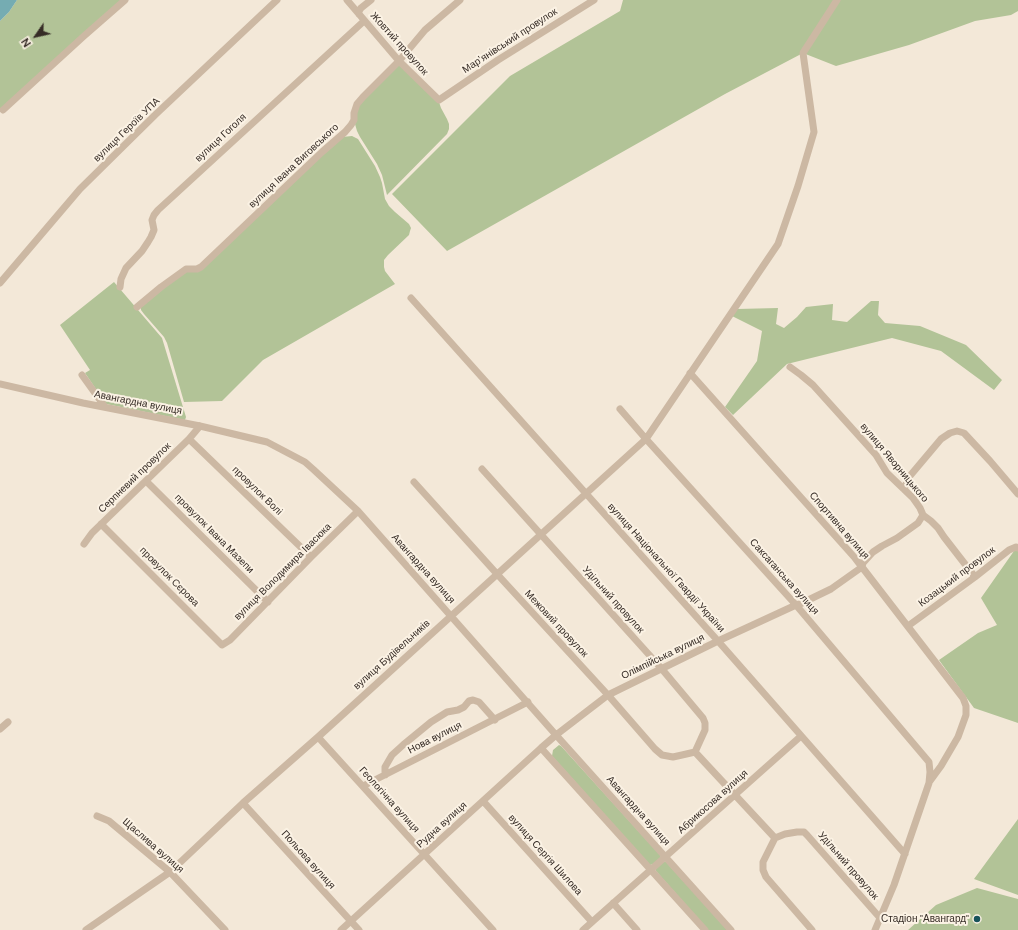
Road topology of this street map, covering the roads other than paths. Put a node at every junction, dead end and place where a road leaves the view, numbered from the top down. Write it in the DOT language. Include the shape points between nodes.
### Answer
graph roads {
  1 [pos="125,0"];
  2 [pos="277,0"];
  3 [pos="347,0"];
  4 [pos="371,0"];
  5 [pos="460,0"];
  6 [pos="594,0"];
  7 [pos="837,0"];
  8 [pos="359,14"];
  9 [pos="364,21"];
  10 [pos="399,61"];
  11 [pos="439,100"];
  12 [pos="2,110"];
  13 [pos="0,283"];
  14 [pos="120,287"];
  15 [pos="411,298"];
  16 [pos="137,307"];
  17 [pos="790,367"];
  18 [pos="690,373"];
  19 [pos="82,375"];
  20 [pos="0,384"];
  21 [pos="105,407"];
  22 [pos="620,409"];
  23 [pos="200,426"];
  24 [pos="189,439"];
  25 [pos="646,439"];
  26 [pos="482,469"];
  27 [pos="146,481"];
  28 [pos="414,482"];
  29 [pos="904,489"];
  30 [pos="586,494"];
  31 [pos="1018,494"];
  32 [pos="358,512"];
  33 [pos="923,516"];
  34 [pos="102,524"];
  35 [pos="541,534"];
  36 [pos="84,544"];
  37 [pos="1018,548"];
  38 [pos="311,557"];
  39 [pos="862,567"];
  40 [pos="497,574"];
  41 [pos="975,577"];
  42 [pos="268,602"];
  43 [pos="796,605"];
  44 [pos="451,616"];
  45 [pos="908,626"];
  46 [pos="718,641"];
  47 [pos="222,645"];
  48 [pos="661,668"];
  49 [pos="608,695"];
  50 [pos="528,702"];
  51 [pos="495,720"];
  52 [pos="8,722"];
  53 [pos="0,729"];
  54 [pos="556,735"];
  55 [pos="801,736"];
  56 [pos="318,737"];
  57 [pos="541,748"];
  58 [pos="695,752"];
  59 [pos="385,775"];
  60 [pos="929,783"];
  61 [pos="363,786"];
  62 [pos="735,796"];
  63 [pos="483,801"];
  64 [pos="243,803"];
  65 [pos="97,816"];
  66 [pos="775,838"];
  67 [pos="424,854"];
  68 [pos="905,854"];
  69 [pos="666,856"];
  70 [pos="651,870"];
  71 [pos="170,872"];
  72 [pos="613,903"];
  73 [pos="880,919"];
  74 [pos="350,921"];
  75 [pos="592,922"];
  76 [pos="86,930"];
  77 [pos="225,930"];
  78 [pos="341,930"];
  79 [pos="359,930"];
  80 [pos="493,930"];
  81 [pos="583,930"];
  82 [pos="637,930"];
  83 [pos="705,930"];
  84 [pos="732,930"];
  85 [pos="812,930"];
  86 [pos="875,930"];
  1 -- 12 [label="street"];
  2 -- 13 [label="street, вулиця Героїв УПА" via="80,189"];
  3 -- 8 [label="street, Жовтий провулок"];
  4 -- 8 [label="street" via="361,8"];
  5 -- 10 [label="street, вулиця Івана Виговського" via="425,30"];
  6 -- 11 [label="street, Марʼянівський провулок"];
  7 -- 18 [label="street, вулиця Будівельників" via="803,53 814,132 778,244"];
  8 -- 9 [label="street, Жовтий провулок"];
  9 -- 10 [label="street, Жовтий провулок"];
  9 -- 14 [label="street, вулиця Гоголя" via="158,210 152,220 154,230 148,242 126,268"];
  10 -- 11 [label="street, Жовтий провулок"];
  10 -- 16 [label="street, вулиця Івана Виговського" via="357,104 354,120 345,132 201,267 186,269"];
  15 -- 30 [label="street, вулиця Національної Гвардії України"];
  17 -- 29 [label="street, вулиця Яворницького" via="813,385"];
  18 -- 25 [label="street, вулиця Будівельників"];
  18 -- 39 [label="street, Спортивна вулиця"];
  19 -- 21 [label="street"];
  20 -- 21 [label="street, Авангардна вулиця"];
  21 -- 23 [label="street, Авангардна вулиця"];
  22 -- 25 [label="street, Саксаганська вулиця"];
  23 -- 24 [label="street, Серпневий провулок"];
  23 -- 32 [label="street, Авангардна вулиця" via="267,442 305,462"];
  24 -- 27 [label="street, Серпневий провулок"];
  24 -- 38 [label="street, провулок Волі"];
  25 -- 30 [label="street, вулиця Будівельників"];
  25 -- 43 [label="street, Саксаганська вулиця"];
  26 -- 35 [label="street, Удільний провулок"];
  27 -- 34 [label="street, Серпневий провулок"];
  27 -- 42 [label="street, провулок Івана Мазепи"];
  28 -- 40 [label="street, Межовий провулок"];
  29 -- 31 [label="street" via="909,477 941,439 957,431 964,434"];
  29 -- 33 [label="street, вулиця Яворницького" via="913,498"];
  30 -- 35 [label="street, вулиця Будівельників"];
  30 -- 46 [label="street, вулиця Національної Гвардії України"];
  32 -- 38 [label="street, вулиця Володимира Івасюка"];
  32 -- 44 [label="street, Авангардна вулиця"];
  33 -- 39 [label="street, Олімпійська вулиця" via="918,523 873,552 863,562"];
  33 -- 41 [label="street, вулиця Яворницького" via="938,528"];
  34 -- 36 [label="street, Серпневий провулок"];
  34 -- 47 [label="street, провулок Сєрова"];
  35 -- 40 [label="street, вулиця Будівельників"];
  35 -- 48 [label="street, Удільний провулок"];
  37 -- 41 [label="street, Козацький провулок" via="1012,548"];
  38 -- 42 [label="street, вулиця Володимира Івасюка"];
  39 -- 43 [label="street, Олімпійська вулиця" via="831,589"];
  39 -- 45 [label="street, Спортивна вулиця"];
  40 -- 44 [label="street, вулиця Будівельників"];
  40 -- 49 [label="street, Межовий провулок"];
  41 -- 45 [label="street, Козацький провулок"];
  42 -- 47 [label="street, вулиця Володимира Івасюка"];
  43 -- 46 [label="street, Олімпійська вулиця"];
  43 -- 60 [label="street, Саксаганська вулиця" via="929,762"];
  44 -- 50 [label="street, Авангардна вулиця"];
  44 -- 56 [label="street, вулиця Будівельників"];
  45 -- 60 [label="street, Спортивна вулиця" via="964,698 966,706 966,716 958,737"];
  46 -- 48 [label="street, Олімпійська вулиця"];
  46 -- 55 [label="street, вулиця Національної Гвардії України"];
  48 -- 49 [label="street, Олімпійська вулиця"];
  48 -- 58 [label="street, Удільний провулок" via="703,718 704,730"];
  49 -- 54 [label="street, Олімпійська вулиця"];
  49 -- 58 [label="street, Межовий провулок" via="662,754 673,757"];
  50 -- 51 [label="street, Нова вулиця"];
  50 -- 54 [label="street, Авангардна вулиця"];
  51 -- 59 [label="street, Нова вулиця"];
  51 -- 59 [label="street, Нова вулиця" via="479,702 473,700 458,710 447,712 392,755 385,767"];
  52 -- 53 [label="street"];
  54 -- 57 [label="street, Рудна вулиця"];
  54 -- 69 [label="street, Авангардна вулиця"];
  55 -- 62 [label="street, Абрикосова вулиця"];
  55 -- 68 [label="street, вулиця Національної Гвардії України"];
  56 -- 61 [label="street, Геологічна вулиця"];
  56 -- 64 [label="street, вулиця Будівельників"];
  57 -- 63 [label="street, Рудна вулиця"];
  57 -- 70 [label="street"];
  58 -- 62 [label="street"];
  59 -- 61 [label="street, Нова вулиця"];
  60 -- 68 [label="street"];
  61 -- 67 [label="street, Геологічна вулиця"];
  62 -- 66 [label="street"];
  62 -- 69 [label="street, Абрикосова вулиця"];
  63 -- 67 [label="street, Рудна вулиця"];
  63 -- 75 [label="street, вулиця Сергія Шилова"];
  64 -- 71 [label="street, вулиця Будівельників"];
  64 -- 74 [label="street, Польова вулиця"];
  65 -- 71 [label="street, Щаслива вулиця" via="109,821"];
  66 -- 73 [label="street, Удільний провулок" via="796,832 807,834"];
  66 -- 85 [label="street" via="763,862 763,870 766,877"];
  67 -- 74 [label="street, Рудна вулиця"];
  67 -- 80 [label="street, Геологічна вулиця"];
  68 -- 73 [label="street"];
  69 -- 70 [label="street, Абрикосова вулиця"];
  69 -- 84 [label="street, Авангардна вулиця"];
  70 -- 72 [label="street, Абрикосова вулиця"];
  70 -- 83 [label="street"];
  71 -- 76 [label="street, вулиця Будівельників"];
  71 -- 77 [label="street, Щаслива вулиця"];
  72 -- 75 [label="street, Абрикосова вулиця"];
  72 -- 82 [label="street"];
  73 -- 86 [label="street"];
  74 -- 78 [label="street, Рудна вулиця"];
  74 -- 79 [label="street, Польова вулиця"];
  75 -- 81 [label="street, Абрикосова вулиця"];
}
